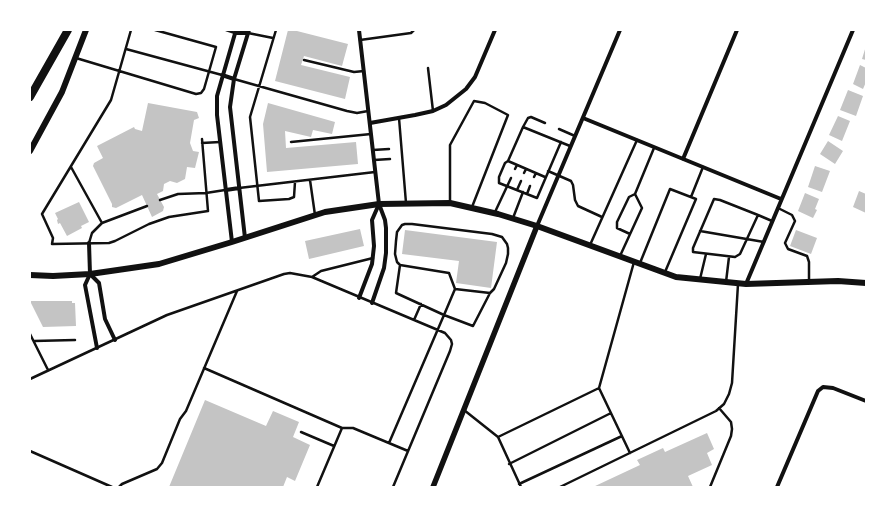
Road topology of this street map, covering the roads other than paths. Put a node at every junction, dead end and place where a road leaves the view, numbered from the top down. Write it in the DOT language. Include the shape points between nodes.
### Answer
graph roads {
  1 [pos="68,30"];
  2 [pos="86,30"];
  3 [pos="132,30"];
  4 [pos="155,30"];
  5 [pos="226,30"];
  6 [pos="276,30"];
  7 [pos="356,30"];
  8 [pos="359,30"];
  9 [pos="414,30"];
  10 [pos="495,30"];
  11 [pos="620,30"];
  12 [pos="737,30"];
  13 [pos="853,30"];
  14 [pos="235,31"];
  15 [pos="249,32"];
  16 [pos="273,38"];
  17 [pos="360,40"];
  18 [pos="126,49"];
  19 [pos="76,58"];
  20 [pos="304,60"];
  21 [pos="428,68"];
  22 [pos="119,72"];
  23 [pos="209,72"];
  24 [pos="364,72"];
  25 [pos="222,75"];
  26 [pos="234,79"];
  27 [pos="259,85"];
  28 [pos="30,97"];
  29 [pos="368,111"];
  30 [pos="433,111"];
  31 [pos="399,118"];
  32 [pos="583,118"];
  33 [pos="370,123"];
  34 [pos="545,123"];
  35 [pos="523,127"];
  36 [pos="560,129"];
  37 [pos="371,134"];
  38 [pos="575,136"];
  39 [pos="202,139"];
  40 [pos="637,140"];
  41 [pos="220,142"];
  42 [pos="291,142"];
  43 [pos="560,142"];
  44 [pos="202,143"];
  45 [pos="571,146"];
  46 [pos="654,147"];
  47 [pos="389,149"];
  48 [pos="373,150"];
  49 [pos="30,151"];
  50 [pos="390,159"];
  51 [pos="683,159"];
  52 [pos="374,160"];
  53 [pos="508,161"];
  54 [pos="517,165"];
  55 [pos="71,166"];
  56 [pos="703,167"];
  57 [pos="515,169"];
  58 [pos="526,169"];
  59 [pos="548,171"];
  60 [pos="376,172"];
  61 [pos="524,173"];
  62 [pos="536,173"];
  63 [pos="558,176"];
  64 [pos="534,177"];
  65 [pos="545,177"];
  66 [pos="511,178"];
  67 [pos="310,180"];
  68 [pos="520,181"];
  69 [pos="295,182"];
  70 [pos="258,186"];
  71 [pos="507,186"];
  72 [pos="530,186"];
  73 [pos="239,188"];
  74 [pos="226,190"];
  75 [pos="517,190"];
  76 [pos="523,192"];
  77 [pos="206,193"];
  78 [pos="527,194"];
  79 [pos="635,194"];
  80 [pos="691,197"];
  81 [pos="782,199"];
  82 [pos="160,200"];
  83 [pos="450,203"];
  84 [pos="379,204"];
  85 [pos="406,204"];
  86 [pos="147,206"];
  87 [pos="472,208"];
  88 [pos="778,208"];
  89 [pos="495,213"];
  90 [pos="315,215"];
  91 [pos="758,215"];
  92 [pos="602,217"];
  93 [pos="513,218"];
  94 [pos="772,221"];
  95 [pos="102,223"];
  96 [pos="537,226"];
  97 [pos="700,231"];
  98 [pos="630,234"];
  99 [pos="245,238"];
  100 [pos="747,239"];
  101 [pos="232,242"];
  102 [pos="764,242"];
  103 [pos="89,243"];
  104 [pos="590,245"];
  105 [pos="706,254"];
  106 [pos="620,256"];
  107 [pos="729,257"];
  108 [pos="372,258"];
  109 [pos="637,262"];
  110 [pos="400,266"];
  111 [pos="664,272"];
  112 [pos="90,274"];
  113 [pos="30,275"];
  114 [pos="312,277"];
  115 [pos="700,279"];
  116 [pos="726,282"];
  117 [pos="809,282"];
  118 [pos="866,282"];
  119 [pos="738,283"];
  120 [pos="746,284"];
  121 [pos="455,289"];
  122 [pos="237,291"];
  123 [pos="490,293"];
  124 [pos="359,298"];
  125 [pos="372,303"];
  126 [pos="421,304"];
  127 [pos="444,315"];
  128 [pos="414,321"];
  129 [pos="438,330"];
  130 [pos="30,334"];
  131 [pos="75,340"];
  132 [pos="115,340"];
  133 [pos="34,342"];
  134 [pos="97,348"];
  135 [pos="204,368"];
  136 [pos="48,370"];
  137 [pos="30,379"];
  138 [pos="598,388"];
  139 [pos="866,401"];
  140 [pos="719,408"];
  141 [pos="464,410"];
  142 [pos="611,413"];
  143 [pos="342,428"];
  144 [pos="301,432"];
  145 [pos="622,436"];
  146 [pos="498,437"];
  147 [pos="389,443"];
  148 [pos="334,446"];
  149 [pos="30,451"];
  150 [pos="408,451"];
  151 [pos="630,453"];
  152 [pos="509,464"];
  153 [pos="520,486"];
  154 [pos="112,487"];
  155 [pos="119,487"];
  156 [pos="317,487"];
  157 [pos="393,487"];
  158 [pos="433,487"];
  159 [pos="560,487"];
  160 [pos="710,487"];
  161 [pos="777,487"];
  1 -- 28 [label="highway"];
  2 -- 19 [label="main road"];
  3 -- 18 [label="lane"];
  4 -- 23 [label="lane" via="216,47"];
  5 -- 14 [label="lane"];
  6 -- 16 [label="lane"];
  7 -- 8 [label="lane"];
  8 -- 17 [label="street"];
  9 -- 17 [label="lane" via="411,33"];
  10 -- 30 [label="street" via="475,77 456,97"];
  11 -- 32 [label="street"];
  12 -- 51 [label="street"];
  13 -- 81 [label="street"];
  14 -- 15 [label="street"];
  14 -- 25 [label="street"];
  15 -- 16 [label="lane"];
  15 -- 26 [label="street"];
  16 -- 27 [label="lane"];
  17 -- 24 [label="street"];
  18 -- 22 [label="lane"];
  18 -- 23 [label="lane"];
  19 -- 22 [label="lane"];
  19 -- 49 [label="main road" via="62,92"];
  20 -- 24 [label="lane"];
  21 -- 30 [label="lane"];
  22 -- 23 [label="lane" via="196,94 204,89"];
  22 -- 55 [label="lane" via="111,100"];
  23 -- 25 [label="lane"];
  24 -- 29 [label="street"];
  25 -- 26 [label="street"];
  25 -- 41 [label="street" via="217,96"];
  26 -- 27 [label="lane"];
  26 -- 73 [label="street" via="230,107"];
  27 -- 29 [label="lane" via="347,111"];
  27 -- 70 [label="lane" via="250,117"];
  29 -- 33 [label="street"];
  30 -- 31 [label="street"];
  31 -- 33 [label="street"];
  31 -- 85 [label="lane" via="399,148"];
  32 -- 38 [label="street"];
  32 -- 40 [label="street"];
  33 -- 37 [label="street"];
  34 -- 35 [label="lane" via="531,117"];
  35 -- 43 [label="lane"];
  35 -- 53 [label="lane"];
  36 -- 38 [label="lane"];
  37 -- 42 [label="lane"];
  37 -- 48 [label="street"];
  38 -- 45 [label="street"];
  39 -- 44 [label="lane"];
  40 -- 46 [label="street"];
  40 -- 92 [label="lane"];
  41 -- 44 [label="lane"];
  41 -- 74 [label="street"];
  43 -- 45 [label="lane"];
  43 -- 59 [label="lane"];
  44 -- 77 [label="lane"];
  45 -- 63 [label="street"];
  46 -- 51 [label="street"];
  46 -- 79 [label="lane"];
  47 -- 48 [label="lane"];
  48 -- 52 [label="street"];
  50 -- 52 [label="lane"];
  51 -- 56 [label="street"];
  52 -- 60 [label="street"];
  53 -- 54 [label="lane"];
  53 -- 71 [label="lane" via="499,177 499,183"];
  54 -- 57 [label="lane"];
  54 -- 58 [label="lane"];
  55 -- 95 [label="lane"];
  55 -- 103 [label="lane" via="42,214 53,238 52,244"];
  56 -- 80 [label="lane"];
  56 -- 81 [label="street"];
  58 -- 61 [label="lane"];
  58 -- 62 [label="lane"];
  59 -- 63 [label="lane"];
  59 -- 65 [label="lane"];
  60 -- 67 [label="lane"];
  60 -- 84 [label="street"];
  62 -- 64 [label="lane"];
  62 -- 65 [label="lane"];
  63 -- 92 [label="lane" via="573,185 578,206"];
  63 -- 96 [label="street"];
  65 -- 78 [label="lane" via="537,198"];
  66 -- 71 [label="lane"];
  67 -- 69 [label="lane"];
  67 -- 90 [label="lane"];
  68 -- 75 [label="lane"];
  69 -- 70 [label="lane"];
  69 -- 70 [label="lane" via="294,197 289,199 259,201"];
  70 -- 73 [label="lane"];
  71 -- 75 [label="lane"];
  71 -- 89 [label="lane"];
  72 -- 78 [label="lane"];
  73 -- 74 [label="street"];
  73 -- 99 [label="street"];
  74 -- 77 [label="lane"];
  74 -- 101 [label="street"];
  75 -- 76 [label="lane"];
  76 -- 78 [label="lane"];
  76 -- 93 [label="lane"];
  77 -- 82 [label="lane" via="178,194"];
  77 -- 103 [label="lane" via="208,211 169,217 109,243"];
  79 -- 98 [label="lane" via="642,208"];
  79 -- 98 [label="lane" via="629,197 617,222 617,228"];
  80 -- 109 [label="lane" via="670,189"];
  80 -- 111 [label="lane" via="696,199"];
  81 -- 88 [label="street"];
  83 -- 85 [label="main road"];
  83 -- 87 [label="main road"];
  83 -- 87 [label="lane" via="450,145 474,101 485,103 508,116"];
  84 -- 85 [label="main road"];
  84 -- 90 [label="main road"];
  84 -- 108 [label="street" via="372,220"];
  84 -- 125 [label="street" via="385,220 386,253 384,268"];
  86 -- 95 [label="lane"];
  87 -- 89 [label="main road"];
  88 -- 94 [label="street"];
  88 -- 117 [label="lane" via="792,215 795,221 785,243 788,249 806,256 809,262"];
  89 -- 93 [label="main road"];
  90 -- 99 [label="main road"];
  91 -- 94 [label="lane"];
  91 -- 97 [label="lane" via="714,199"];
  91 -- 100 [label="lane"];
  92 -- 104 [label="lane"];
  93 -- 96 [label="main road"];
  94 -- 102 [label="street"];
  95 -- 103 [label="lane" via="92,233"];
  96 -- 104 [label="main road"];
  96 -- 141 [label="street"];
  97 -- 100 [label="lane"];
  97 -- 105 [label="lane" via="693,252"];
  98 -- 106 [label="lane"];
  99 -- 101 [label="main road"];
  100 -- 102 [label="lane"];
  100 -- 107 [label="lane" via="740,254"];
  101 -- 112 [label="main road" via="159,264"];
  102 -- 120 [label="street"];
  103 -- 112 [label="street"];
  104 -- 106 [label="main road"];
  105 -- 107 [label="lane"];
  105 -- 115 [label="lane"];
  106 -- 109 [label="main road"];
  107 -- 116 [label="lane"];
  108 -- 114 [label="lane" via="322,271"];
  108 -- 124 [label="street" via="368,277"];
  109 -- 111 [label="main road"];
  109 -- 138 [label="lane"];
  110 -- 121 [label="lane" via="449,273"];
  110 -- 123 [label="lane" via="395,254 398,232 402,225 412,224 502,237 507,244 508,254"];
  110 -- 126 [label="lane" via="396,292"];
  111 -- 115 [label="main road" via="676,277"];
  112 -- 113 [label="main road"];
  112 -- 132 [label="street" via="99,283 105,319"];
  112 -- 134 [label="street" via="85,285"];
  114 -- 122 [label="lane" via="290,273"];
  114 -- 124 [label="lane"];
  115 -- 116 [label="main road"];
  116 -- 119 [label="main road"];
  117 -- 118 [label="main road"];
  117 -- 120 [label="main road"];
  119 -- 120 [label="main road"];
  119 -- 140 [label="lane" via="732,383 724,404"];
  121 -- 123 [label="lane"];
  121 -- 127 [label="lane"];
  122 -- 132 [label="lane" via="167,315"];
  122 -- 135 [label="lane"];
  123 -- 127 [label="lane" via="474,326"];
  124 -- 125 [label="lane"];
  125 -- 128 [label="lane"];
  126 -- 127 [label="lane"];
  126 -- 128 [label="lane"];
  127 -- 129 [label="lane"];
  128 -- 129 [label="lane"];
  129 -- 147 [label="lane"];
  129 -- 150 [label="lane" via="445,333 452,344"];
  130 -- 133 [label="lane"];
  131 -- 133 [label="lane"];
  132 -- 134 [label="lane"];
  133 -- 136 [label="lane"];
  134 -- 136 [label="lane"];
  135 -- 143 [label="lane"];
  135 -- 155 [label="lane" via="162,463 157,469"];
  136 -- 137 [label="lane"];
  138 -- 142 [label="lane"];
  138 -- 146 [label="lane"];
  139 -- 161 [label="street" via="833,388 818,391"];
  140 -- 151 [label="lane"];
  140 -- 160 [label="lane" via="732,422 732,429"];
  141 -- 146 [label="lane"];
  141 -- 158 [label="street"];
  142 -- 145 [label="lane"];
  142 -- 152 [label="lane"];
  143 -- 147 [label="lane" via="353,428"];
  143 -- 148 [label="lane"];
  144 -- 148 [label="lane"];
  145 -- 151 [label="lane"];
  145 -- 153 [label="lane"];
  146 -- 152 [label="lane"];
  147 -- 150 [label="lane"];
  148 -- 156 [label="lane"];
  149 -- 154 [label="lane"];
  150 -- 157 [label="lane"];
  151 -- 159 [label="lane"];
  152 -- 153 [label="lane"];
}
